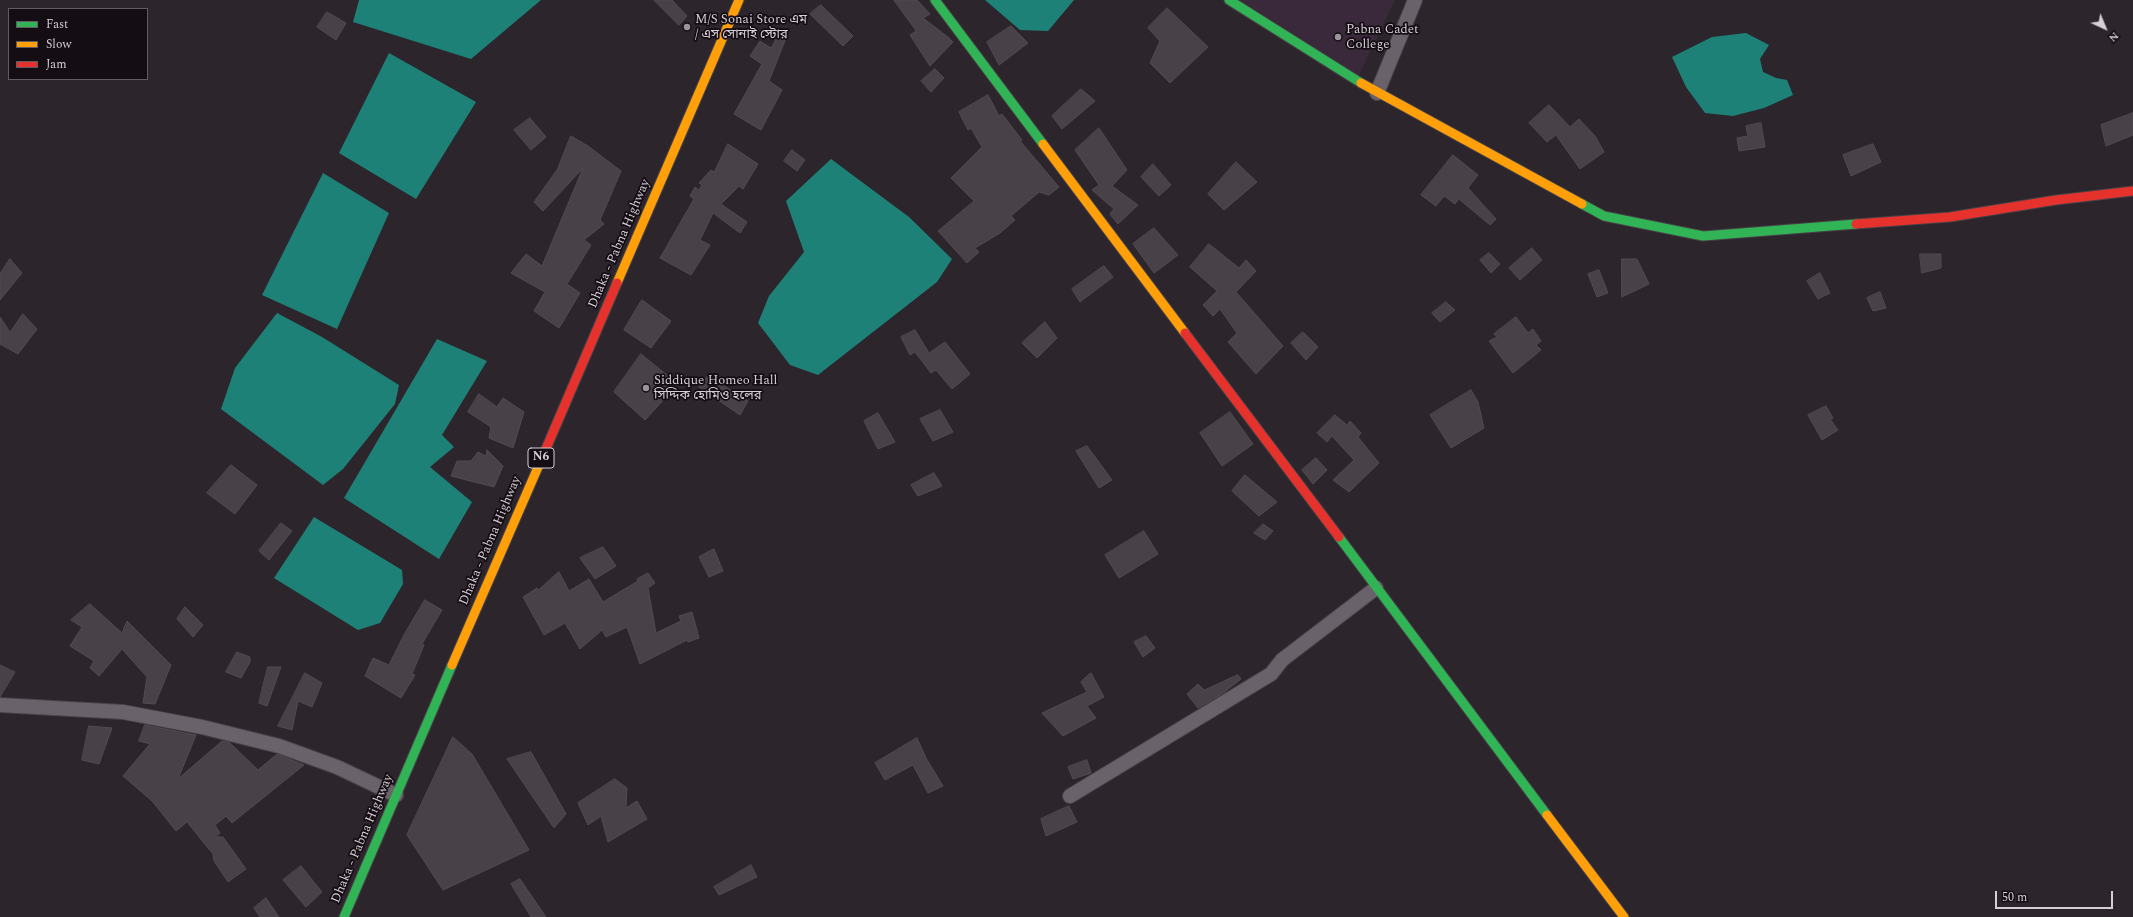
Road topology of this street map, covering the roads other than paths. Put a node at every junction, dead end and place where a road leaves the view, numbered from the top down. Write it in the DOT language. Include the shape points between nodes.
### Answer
graph roads {
  1 [pos="739,0"];
  2 [pos="935,0"];
  3 [pos="1229,0"];
  4 [pos="1415,0"];
  5 [pos="1377,92"];
  6 [pos="2133,191"];
  7 [pos="1376,588"];
  8 [pos="0,706"];
  9 [pos="396,795"];
  10 [pos="1070,796"];
  11 [pos="344,917"];
  12 [pos="1624,917"];
  1 -- 9 [label="main road, Dhaka - Pabna Highway / N6"];
  2 -- 7 [label="main road"];
  3 -- 5 [label="main road"];
  4 -- 5 [label="street"];
  5 -- 6 [label="main road" via="1604,216 1703,236 1950,217"];
  7 -- 10 [label="street" via="1282,660 1272,674"];
  7 -- 12 [label="main road"];
  8 -- 9 [label="street" via="123,712 202,727 279,746 337,767"];
  9 -- 11 [label="main road, Dhaka - Pabna Highway / N6"];
}
